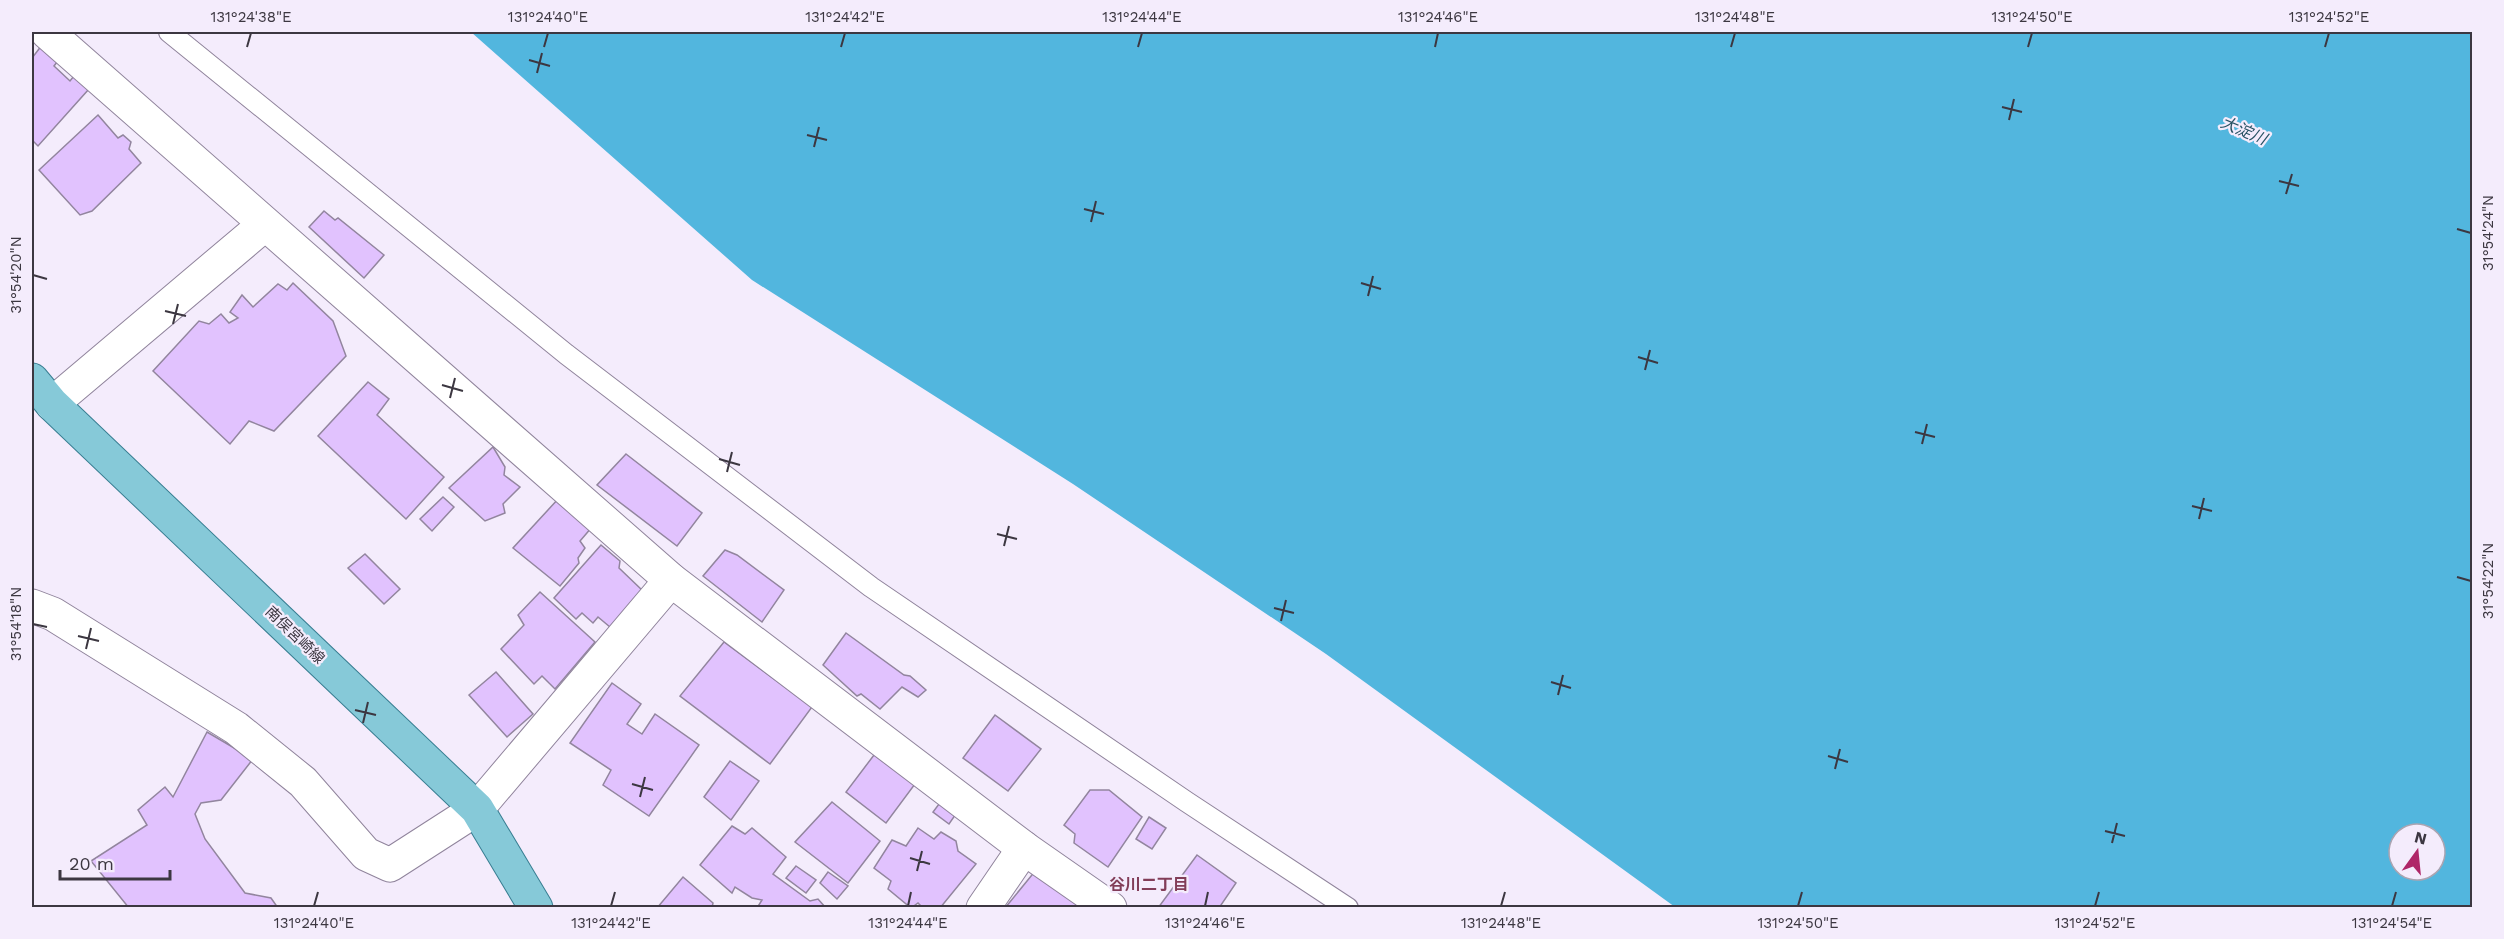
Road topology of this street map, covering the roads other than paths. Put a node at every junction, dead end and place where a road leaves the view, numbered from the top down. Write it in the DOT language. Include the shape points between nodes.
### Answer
graph roads {
  1 [pos="47,32"];
  2 [pos="169,32"];
  3 [pos="264,225"];
  4 [pos="42,392"];
  5 [pos="671,580"];
  6 [pos="32,606"];
  7 [pos="477,809"];
  8 [pos="1024,848"];
  9 [pos="536,908"];
  10 [pos="983,908"];
  11 [pos="1110,908"];
  12 [pos="1348,908"];
  1 -- 3 [label="street"];
  2 -- 12 [label="lane" via="567,354 871,587"];
  3 -- 4 [label="street"];
  3 -- 5 [label="street"];
  4 -- 7 [label="main road, 南俣宮崎線"];
  5 -- 7 [label="street"];
  5 -- 8 [label="street"];
  6 -- 7 [label="street" via="53,614 236,728 303,782 366,854 390,865"];
  7 -- 9 [label="main road, 南俣宮崎線"];
  8 -- 10 [label="street"];
  8 -- 11 [label="street"];
}
